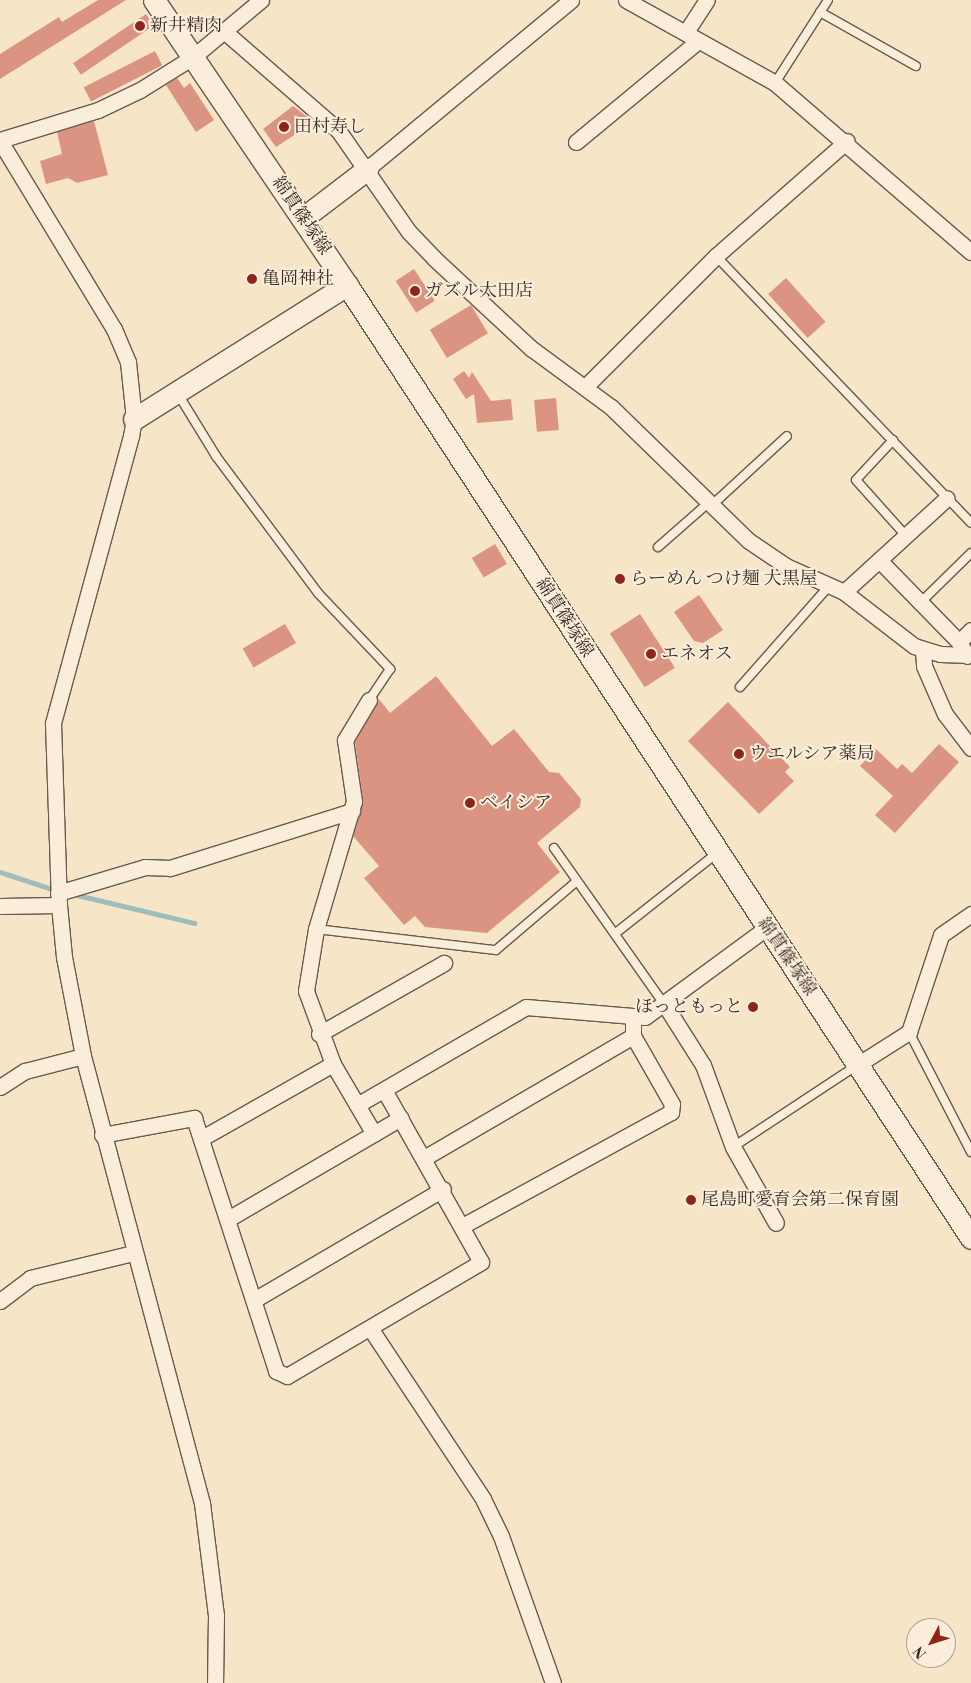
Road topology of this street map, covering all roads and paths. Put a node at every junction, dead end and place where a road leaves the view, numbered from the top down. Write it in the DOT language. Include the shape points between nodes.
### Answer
graph roads {
  1 [pos="154,0"];
  2 [pos="260,0"];
  3 [pos="571,0"];
  4 [pos="626,0"];
  5 [pos="708,0"];
  6 [pos="828,0"];
  7 [pos="820,12"];
  8 [pos="224,31"];
  9 [pos="692,36"];
  10 [pos="193,57"];
  11 [pos="916,66"];
  12 [pos="775,83"];
  13 [pos="0,140"];
  14 [pos="847,141"];
  15 [pos="576,142"];
  16 [pos="367,169"];
  17 [pos="303,218"];
  18 [pos="971,252"];
  19 [pos="716,256"];
  20 [pos="347,285"];
  21 [pos="585,387"];
  22 [pos="178,394"];
  23 [pos="134,420"];
  24 [pos="787,436"];
  25 [pos="893,440"];
  26 [pos="947,498"];
  27 [pos="710,505"];
  28 [pos="971,524"];
  29 [pos="906,536"];
  30 [pos="658,547"];
  31 [pos="971,553"];
  32 [pos="879,560"];
  33 [pos="829,586"];
  34 [pos="844,592"];
  35 [pos="921,602"];
  36 [pos="971,630"];
  37 [pos="959,642"];
  38 [pos="923,650"];
  39 [pos="969,655"];
  40 [pos="740,687"];
  41 [pos="370,700"];
  42 [pos="971,748"];
  43 [pos="352,811"];
  44 [pos="554,848"];
  45 [pos="718,853"];
  46 [pos="577,880"];
  47 [pos="59,899"];
  48 [pos="0,906"];
  49 [pos="971,914"];
  50 [pos="766,928"];
  51 [pos="316,929"];
  52 [pos="617,932"];
  53 [pos="444,963"];
  54 [pos="665,1005"];
  55 [pos="633,1018"];
  56 [pos="909,1032"];
  57 [pos="319,1034"];
  58 [pos="633,1036"];
  59 [pos="83,1056"];
  60 [pos="333,1064"];
  61 [pos="858,1065"];
  62 [pos="0,1087"];
  63 [pos="384,1090"];
  64 [pos="357,1105"];
  65 [pos="401,1118"];
  66 [pos="374,1134"];
  67 [pos="102,1135"];
  68 [pos="202,1138"];
  69 [pos="733,1147"];
  70 [pos="971,1152"];
  71 [pos="424,1158"];
  72 [pos="443,1189"];
  73 [pos="228,1219"];
  74 [pos="776,1223"];
  75 [pos="464,1225"];
  76 [pos="971,1238"];
  77 [pos="133,1253"];
  78 [pos="254,1300"];
  79 [pos="0,1301"];
  80 [pos="370,1328"];
  81 [pos="552,1682"];
  82 [pos="215,1683"];
  1 -- 10 [label="main road, 綿貫篠塚線"];
  2 -- 8 [label="street"];
  3 -- 16 [label="street"];
  4 -- 9 [label="street"];
  5 -- 9 [label="street"];
  6 -- 7 [label="lane"];
  7 -- 11 [label="lane"];
  7 -- 12 [label="lane"];
  8 -- 10 [label="street"];
  8 -- 16 [label="street" via="338,130"];
  9 -- 12 [label="street"];
  9 -- 15 [label="street"];
  10 -- 13 [label="street" via="98,110"];
  10 -- 17 [label="main road, 綿貫篠塚線"];
  12 -- 14 [label="street"];
  13 -- 23 [label="street" via="124,346"];
  14 -- 18 [label="street"];
  14 -- 19 [label="street"];
  16 -- 17 [label="main road"];
  16 -- 21 [label="street" via="428,252 532,349"];
  17 -- 20 [label="main road, 綿貫篠塚線"];
  19 -- 21 [label="street"];
  19 -- 25 [label="lane"];
  20 -- 22 [label="main road"];
  20 -- 45 [label="main road, 綿貫篠塚線"];
  21 -- 27 [label="street" via="635,429"];
  22 -- 23 [label="main road"];
  22 -- 41 [label="lane" via="220,463 318,593 390,669"];
  23 -- 47 [label="street" via="54,723"];
  24 -- 27 [label="lane"];
  25 -- 26 [label="lane"];
  25 -- 29 [label="lane" via="856,480"];
  26 -- 28 [label="lane"];
  26 -- 29 [label="street"];
  27 -- 30 [label="lane"];
  27 -- 33 [label="street" via="786,566"];
  29 -- 32 [label="street"];
  31 -- 35 [label="lane"];
  32 -- 34 [label="street"];
  32 -- 35 [label="street"];
  33 -- 34 [label="street"];
  33 -- 40 [label="lane"];
  34 -- 38 [label="street"];
  35 -- 37 [label="street"];
  36 -- 37 [label="street"];
  37 -- 39 [label="street"];
  38 -- 39 [label="street"];
  38 -- 42 [label="street" via="924,666 945,714"];
  41 -- 43 [label="street" via="343,749 354,801"];
  43 -- 47 [label="street" via="170,868 145,867"];
  43 -- 51 [label="street"];
  44 -- 46 [label="lane"];
  45 -- 50 [label="main road, 綿貫篠塚線"];
  45 -- 52 [label="lane"];
  46 -- 51 [label="lane" via="496,950"];
  46 -- 52 [label="lane"];
  47 -- 48 [label="street"];
  47 -- 59 [label="street" via="64,957"];
  49 -- 56 [label="street" via="940,935"];
  50 -- 54 [label="street"];
  50 -- 61 [label="main road, 綿貫篠塚線"];
  51 -- 57 [label="street" via="306,991"];
  52 -- 54 [label="lane"];
  53 -- 57 [label="street"];
  54 -- 55 [label="street" via="645,1017"];
  54 -- 69 [label="street" via="703,1065"];
  55 -- 58 [label="street"];
  55 -- 63 [label="street" via="526,1007"];
  56 -- 61 [label="street"];
  56 -- 70 [label="lane"];
  57 -- 60 [label="street"];
  58 -- 71 [label="street"];
  58 -- 75 [label="street" via="672,1104 671,1112"];
  59 -- 62 [label="street" via="25,1071"];
  59 -- 67 [label="street"];
  60 -- 64 [label="street"];
  60 -- 68 [label="street"];
  61 -- 69 [label="lane"];
  61 -- 76 [label="main road, 綿貫篠塚線"];
  63 -- 64 [label="street"];
  63 -- 65 [label="street"];
  64 -- 66 [label="street"];
  65 -- 66 [label="street"];
  65 -- 71 [label="street"];
  66 -- 73 [label="street"];
  67 -- 68 [label="street" via="187,1116 196,1121"];
  67 -- 77 [label="street"];
  68 -- 73 [label="street"];
  69 -- 74 [label="street"];
  71 -- 72 [label="street"];
  72 -- 75 [label="street"];
  72 -- 78 [label="street"];
  73 -- 78 [label="street"];
  75 -- 80 [label="street" via="482,1258 479,1265"];
  77 -- 79 [label="street" via="30,1278"];
  77 -- 82 [label="street" via="206,1522 216,1615"];
  78 -- 80 [label="street" via="276,1371 282,1376"];
  80 -- 81 [label="street" via="484,1499 502,1536"];
}
